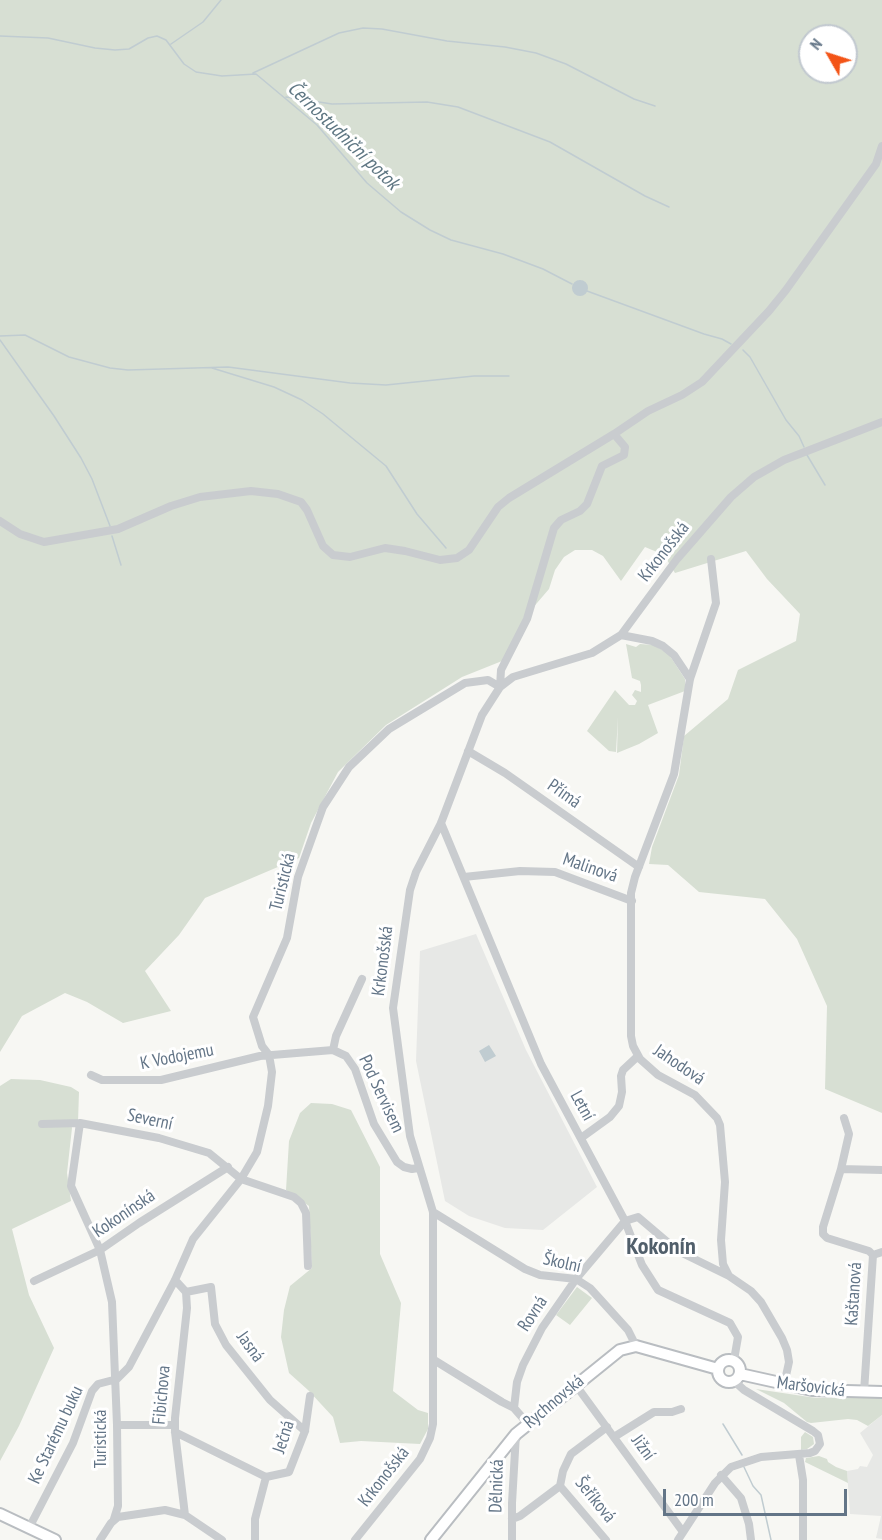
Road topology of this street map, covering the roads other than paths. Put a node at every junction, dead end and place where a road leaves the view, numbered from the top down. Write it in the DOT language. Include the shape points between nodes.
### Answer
graph roads {
  1 [pos="882,147"];
  2 [pos="882,422"];
  3 [pos="614,434"];
  4 [pos="0,521"];
  5 [pos="711,559"];
  6 [pos="621,634"];
  7 [pos="690,679"];
  8 [pos="500,687"];
  9 [pos="468,751"];
  10 [pos="441,823"];
  11 [pos="639,867"];
  12 [pos="464,877"];
  13 [pos="632,901"];
  14 [pos="362,979"];
  15 [pos="333,1050"];
  16 [pos="269,1055"];
  17 [pos="638,1056"];
  18 [pos="91,1075"];
  19 [pos="844,1118"];
  20 [pos="80,1123"];
  21 [pos="42,1124"];
  22 [pos="581,1138"];
  23 [pos="228,1167"];
  24 [pos="418,1168"];
  25 [pos="841,1169"];
  26 [pos="882,1170"];
  27 [pos="241,1179"];
  28 [pos="432,1212"];
  29 [pos="625,1221"];
  30 [pos="100,1250"];
  31 [pos="877,1253"];
  32 [pos="308,1266"];
  33 [pos="729,1276"];
  34 [pos="576,1279"];
  35 [pos="176,1280"];
  36 [pos="34,1281"];
  37 [pos="186,1292"];
  38 [pos="636,1346"];
  39 [pos="434,1360"];
  40 [pos="734,1360"];
  41 [pos="718,1369"];
  42 [pos="737,1378"];
  43 [pos="117,1379"];
  44 [pos="575,1384"];
  45 [pos="784,1385"];
  46 [pos="864,1392"];
  47 [pos="882,1392"];
  48 [pos="310,1396"];
  49 [pos="514,1408"];
  50 [pos="681,1408"];
  51 [pos="528,1424"];
  52 [pos="117,1425"];
  53 [pos="607,1427"];
  54 [pos="175,1429"];
  55 [pos="305,1431"];
  56 [pos="516,1434"];
  57 [pos="614,1437"];
  58 [pos="799,1455"];
  59 [pos="721,1475"];
  60 [pos="266,1477"];
  61 [pos="560,1486"];
  62 [pos="0,1514"];
  63 [pos="185,1515"];
  64 [pos="114,1519"];
  65 [pos="512,1519"];
  66 [pos="683,1532"];
  67 [pos="33,1533"];
  68 [pos="216,1538"];
  69 [pos="603,1539"];
  70 [pos="55,1540"];
  71 [pos="100,1540"];
  72 [pos="255,1540"];
  73 [pos="355,1540"];
  74 [pos="432,1540"];
  75 [pos="512,1540"];
  76 [pos="678,1540"];
  77 [pos="751,1540"];
  78 [pos="804,1540"];
  1 -- 3 [label="street" via="876,164 786,290 746,335 702,382"];
  2 -- 6 [label="street, Krkonošská" via="783,460 754,477 731,497 677,559"];
  3 -- 4 [label="street" via="509,498 498,507 469,550 451,560 385,549 350,557 333,555 323,546 301,502 251,491 200,497 118,529 44,542 32,540"];
  3 -- 8 [label="street" via="625,447 624,455 602,466 587,504 554,528 527,619 501,670"];
  5 -- 7 [label="street, Jahodová" via="716,603"];
  6 -- 7 [label="street" via="663,646"];
  6 -- 8 [label="street, Krkonošská" via="592,653 523,673"];
  7 -- 11 [label="street, Jahodová" via="674,774"];
  8 -- 9 [label="street, Krkonošská" via="482,715"];
  8 -- 16 [label="street, Turistická" via="488,680 465,683 389,729 349,767 331,792 298,877 287,938 253,1017"];
  9 -- 10 [label="street, Krkonošská"];
  9 -- 11 [label="street, Přímá"];
  10 -- 12 [label="street, Letní"];
  10 -- 24 [label="street, Krkonošská" via="410,890 393,1008"];
  11 -- 13 [label="street, Jahodová"];
  12 -- 13 [label="street, Malinová" via="555,872"];
  12 -- 22 [label="street, Letní" via="533,1046"];
  13 -- 17 [label="street, Jahodová" via="631,1036"];
  14 -- 15 [label="street"];
  15 -- 16 [label="street, Pod Servisem"];
  15 -- 24 [label="street, Pod Servisem" via="346,1056 355,1069 374,1124 397,1162"];
  16 -- 18 [label="street, K Vodojemu" via="161,1080 102,1080"];
  16 -- 27 [label="street, Turistická" via="272,1072 268,1106 257,1152"];
  17 -- 22 [label="street" via="623,1070 619,1106"];
  17 -- 33 [label="street, Jahodová" via="658,1075 695,1095 720,1125 725,1182 723,1264"];
  19 -- 25 [label="street" via="849,1134"];
  20 -- 21 [label="street, Severní"];
  20 -- 23 [label="street, Severní" via="159,1138 209,1153"];
  20 -- 30 [label="street" via="71,1186"];
  22 -- 29 [label="street, Letní"];
  23 -- 27 [label="street, Severní"];
  23 -- 30 [label="street, Kokonínská"];
  24 -- 28 [label="street, Krkonošská"];
  25 -- 26 [label="street"];
  25 -- 31 [label="street, Kaštanová" via="823,1234"];
  27 -- 32 [label="street" via="301,1203 306,1213"];
  27 -- 35 [label="street, Turistická" via="200,1229"];
  28 -- 34 [label="street, Školní" via="531,1272"];
  28 -- 39 [label="street, Krkonošská"];
  29 -- 33 [label="street" via="638,1217 678,1251"];
  29 -- 34 [label="street, Rovná"];
  29 -- 40 [label="street, Letní" via="642,1265 658,1290 734,1327 738,1342"];
  30 -- 36 [label="street, Kokonínská"];
  30 -- 43 [label="street" via="112,1302"];
  31 -- 46 [label="street, Kaštanová"];
  33 -- 45 [label="street" via="761,1302 782,1338 789,1362"];
  34 -- 38 [label="street, Školní" via="590,1288 628,1330"];
  34 -- 49 [label="street, Rovná" via="532,1345 517,1382"];
  35 -- 37 [label="street"];
  35 -- 43 [label="street, Turistická" via="137,1354"];
  37 -- 54 [label="street, Fibichova"];
  37 -- 55 [label="street, Jasná" via="211,1287 215,1324 226,1345 270,1400"];
  38 -- 41 [label="main road"];
  38 -- 44 [label="main road, Rychnovská" via="620,1350"];
  39 -- 49 [label="street"];
  39 -- 73 [label="street, Krkonošská" via="434,1418 427,1445"];
  40 -- 41 [label="main road" via="725,1360"];
  40 -- 42 [label="main road" via="740,1366"];
  41 -- 42 [label="main road, Maršovická" via="724,1381"];
  42 -- 45 [label="main road, Maršovická"];
  42 -- 58 [label="street" via="744,1390 818,1435 820,1442 815,1451"];
  43 -- 52 [label="street, Turistická"];
  43 -- 67 [label="street, Ke Starému buku" via="98,1384 92,1391"];
  44 -- 51 [label="main road, Rychnovská"];
  44 -- 53 [label="street, Jižní"];
  45 -- 46 [label="main road, Maršovická"];
  46 -- 47 [label="main road, Maršovická"];
  48 -- 55 [label="street, Ječná"];
  49 -- 51 [label="street"];
  50 -- 57 [label="street" via="654,1412"];
  51 -- 56 [label="main road, Rychnovská"];
  52 -- 54 [label="street"];
  52 -- 64 [label="street, Turistická" via="118,1506"];
  53 -- 57 [label="street, Jižní"];
  53 -- 61 [label="street, Šeříková" via="571,1454"];
  54 -- 60 [label="street"];
  54 -- 63 [label="street, Fibichova"];
  55 -- 60 [label="street, Ječná" via="289,1472"];
  56 -- 65 [label="street, Dělnická"];
  56 -- 74 [label="main road, Rychnovská"];
  57 -- 66 [label="street, Jižní"];
  58 -- 59 [label="street" via="760,1457 731,1467"];
  58 -- 78 [label="street"];
  59 -- 66 [label="street"];
  59 -- 77 [label="street" via="741,1498"];
  60 -- 72 [label="street, Ječná" via="255,1520"];
  61 -- 65 [label="street"];
  61 -- 69 [label="street, Šeříková"];
  62 -- 67 [label="main road"];
  63 -- 64 [label="street" via="165,1510"];
  63 -- 68 [label="street"];
  64 -- 71 [label="street"];
  65 -- 75 [label="street, Dělnická"];
  66 -- 76 [label="street"];
  67 -- 70 [label="main road"];
}
